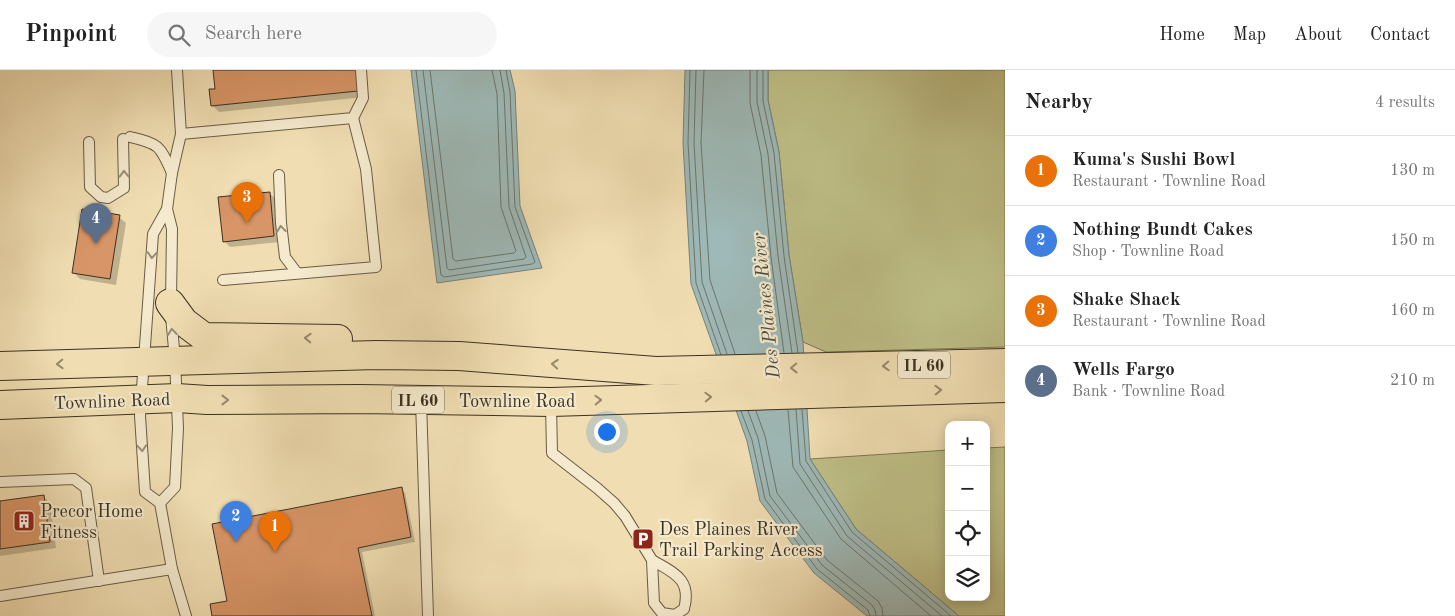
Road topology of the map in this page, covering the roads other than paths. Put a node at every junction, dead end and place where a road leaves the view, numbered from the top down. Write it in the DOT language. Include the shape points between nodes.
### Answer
graph roads {
  1 [pos="177,70"];
  2 [pos="361,70"];
  3 [pos="353,118"];
  4 [pos="181,134"];
  5 [pos="89,142"];
  6 [pos="172,173"];
  7 [pos="279,175"];
  8 [pos="166,209"];
  9 [pos="297,273"];
  10 [pos="223,280"];
  11 [pos="170,304"];
  12 [pos="0,348"];
  13 [pos="459,356"];
  14 [pos="176,360"];
  15 [pos="135,361"];
  16 [pos="1005,363"];
  17 [pos="0,366"];
  18 [pos="1005,388"];
  19 [pos="177,398"];
  20 [pos="142,400"];
  21 [pos="421,400"];
  22 [pos="551,402"];
  23 [pos="0,405"];
  24 [pos="0,482"];
  25 [pos="160,503"];
  26 [pos="652,560"];
  27 [pos="172,570"];
  28 [pos="99,581"];
  29 [pos="0,596"];
  30 [pos="687,612"];
  31 [pos="186,616"];
  32 [pos="428,616"];
  1 -- 4 [label="lane"];
  2 -- 3 [label="lane" via="363,98"];
  3 -- 4 [label="lane"];
  3 -- 9 [label="lane" via="366,169 376,267"];
  4 -- 6 [label="lane"];
  5 -- 6 [label="lane, one-way" via="90,187 101,197 108,198 124,188 127,138 150,141 159,146"];
  6 -- 8 [label="lane"];
  9 -- 7 [label="lane, one-way" via="285,257"];
  8 -- 11 [label="lane" via="172,229"];
  8 -- 15 [label="lane, one-way" via="154,234"];
  9 -- 10 [label="lane"];
  13 -- 11 [label="main road, one-way" via="425,341 204,337 184,322"];
  14 -- 11 [label="lane, one-way"];
  12 -- 15 [label="main road" via="77,346"];
  13 -- 14 [label="main road, Townline Road / IL 60"];
  16 -- 13 [label="main road, Townline Road / IL 60, one-way" via="656,371"];
  14 -- 15 [label="main road, Townline Road / IL 60"];
  14 -- 19 [label="lane"];
  15 -- 17 [label="main road, Townline Road / IL 60, one-way"];
  15 -- 20 [label="lane"];
  22 -- 18 [label="main road, Townline Road / IL 60, one-way"];
  19 -- 20 [label="main road, Townline Road / IL 60"];
  19 -- 21 [label="main road, Townline Road / IL 60, one-way"];
  19 -- 25 [label="lane" via="175,487"];
  20 -- 23 [label="main road, Townline Road / IL 60"];
  20 -- 25 [label="lane, one-way" via="140,416 145,492"];
  21 -- 22 [label="main road, Townline Road / IL 60"];
  21 -- 32 [label="lane"];
  22 -- 26 [label="lane" via="552,453 614,503"];
  24 -- 28 [label="lane" via="74,479 86,488"];
  25 -- 27 [label="lane"];
  26 -- 30 [label="lane" via="672,572 686,587"];
  26 -- 30 [label="lane" via="654,603 662,613 675,615"];
  27 -- 28 [label="lane"];
  27 -- 31 [label="lane"];
  28 -- 29 [label="lane"];
}
